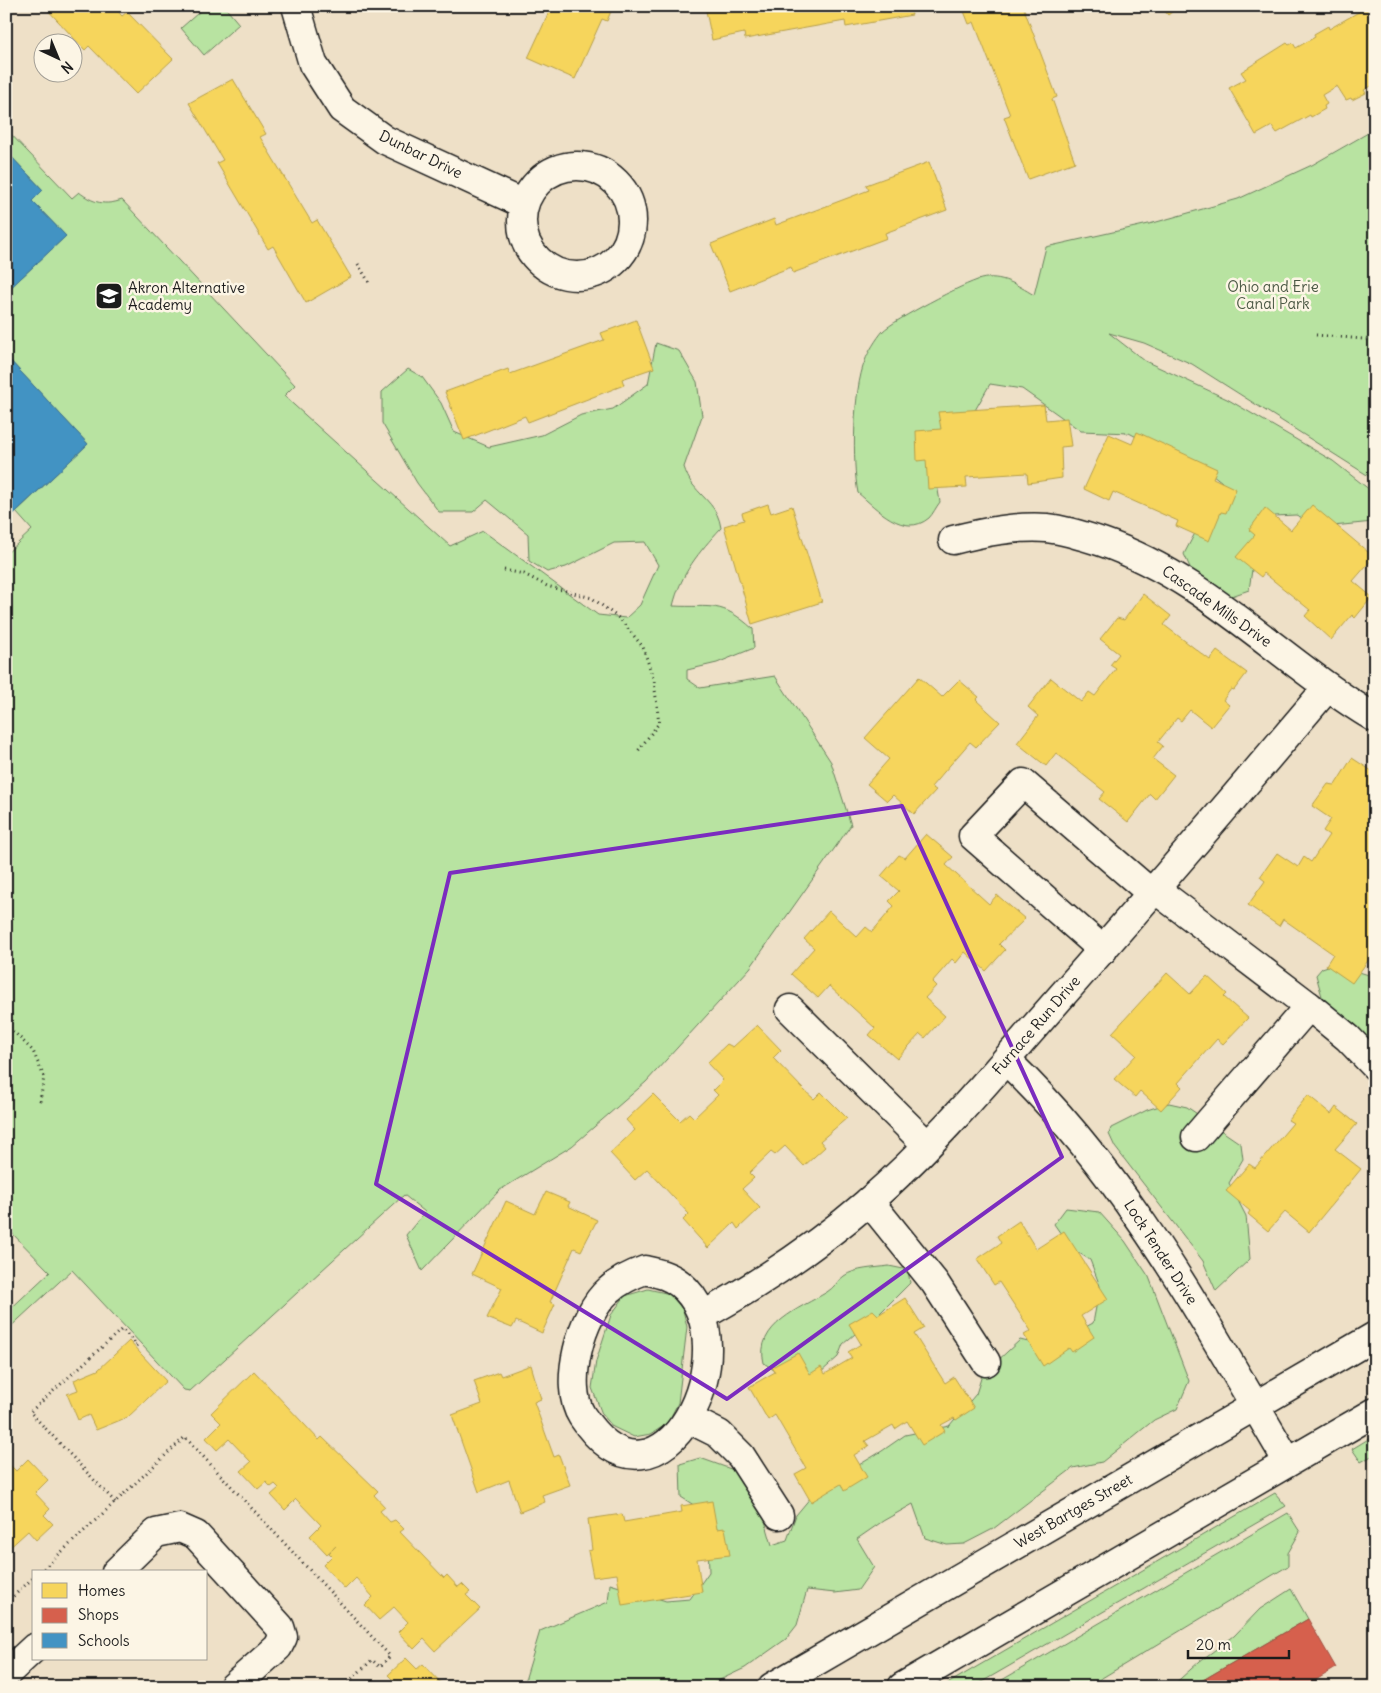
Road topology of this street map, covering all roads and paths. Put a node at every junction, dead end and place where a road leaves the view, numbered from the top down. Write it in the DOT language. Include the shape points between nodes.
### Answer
graph roads {
  1 [pos="296,6"];
  2 [pos="524,204"];
  3 [pos="358,264"];
  4 [pos="370,284"];
  5 [pos="1316,335"];
  6 [pos="1375,340"];
  7 [pos="953,540"];
  8 [pos="504,570"];
  9 [pos="1327,688"];
  10 [pos="1375,718"];
  11 [pos="638,751"];
  12 [pos="1153,891"];
  13 [pos="1103,950"];
  14 [pos="1309,1006"];
  15 [pos="790,1009"];
  16 [pos="6,1024"];
  17 [pos="1007,1060"];
  18 [pos="1375,1066"];
  19 [pos="40,1102"];
  20 [pos="1196,1137"];
  21 [pos="928,1146"];
  22 [pos="869,1201"];
  23 [pos="702,1316"];
  24 [pos="1375,1336"];
  25 [pos="135,1347"];
  26 [pos="986,1362"];
  27 [pos="1254,1406"];
  28 [pos="1375,1412"];
  29 [pos="689,1419"];
  30 [pos="1288,1462"];
  31 [pos="115,1502"];
  32 [pos="779,1515"];
  33 [pos="118,1570"];
  34 [pos="32,1579"];
  35 [pos="6,1603"];
  36 [pos="32,1650"];
  37 [pos="6,1674"];
  38 [pos="233,1687"];
  39 [pos="772,1687"];
  40 [pos="902,1687"];
  1 -- 2 [label="street, Dunbar Drive" via="313,64 342,109 385,140"];
  2 -- 2 [label="street" via="523,236 532,253 540,263 568,276 583,276 605,268 619,257 628,243 632,223 627,198 611,179 595,171 573,165 554,170 530,191"];
  3 -- 4 [label="path"];
  5 -- 6 [label="path"];
  7 -- 9 [label="street, Cascade Mills Drive" via="986,531 1048,528 1117,547 1161,566 1189,583"];
  8 -- 11 [label="path" via="592,598 620,619 643,647 654,681 659,723"];
  9 -- 10 [label="street, Cascade Mills Drive"];
  9 -- 12 [label="street, Furnace Run Drive"];
  12 -- 13 [label="street, Furnace Run Drive"];
  12 -- 13 [label="street" via="1023,783 973,836"];
  12 -- 14 [label="street"];
  13 -- 17 [label="street, Furnace Run Drive"];
  14 -- 18 [label="street" via="1348,1038"];
  14 -- 20 [label="street"];
  15 -- 21 [label="street"];
  16 -- 19 [label="path" via="33,1051 44,1077"];
  17 -- 21 [label="street, Furnace Run Drive"];
  17 -- 27 [label="street, Lock Tender Drive" via="1046,1100 1146,1226"];
  21 -- 22 [label="street, Furnace Run Drive"];
  22 -- 23 [label="street, Furnace Run Drive" via="796,1258"];
  22 -- 26 [label="street" via="935,1283"];
  23 -- 29 [label="street" via="707,1352 701,1384"];
  23 -- 29 [label="street" via="692,1297 680,1284 663,1274 645,1270 628,1276 607,1291 596,1307 583,1332 574,1363 573,1385 578,1409 590,1428 618,1452 648,1454 665,1446"];
  24 -- 27 [label="street, West Bartges Street"];
  25 -- 31 [label="path" via="137,1345 122,1329 30,1412"];
  27 -- 30 [label="street, Lock Tender Drive"];
  27 -- 39 [label="street, West Bartges Street"];
  28 -- 30 [label="street"];
  29 -- 32 [label="street" via="719,1434 741,1456"];
  30 -- 40 [label="street"];
  33 -- 38 [label="street" via="156,1533 180,1528 196,1535 280,1627 283,1636 278,1647"];
  34 -- 35 [label="path"];
  36 -- 37 [label="street"];
}
